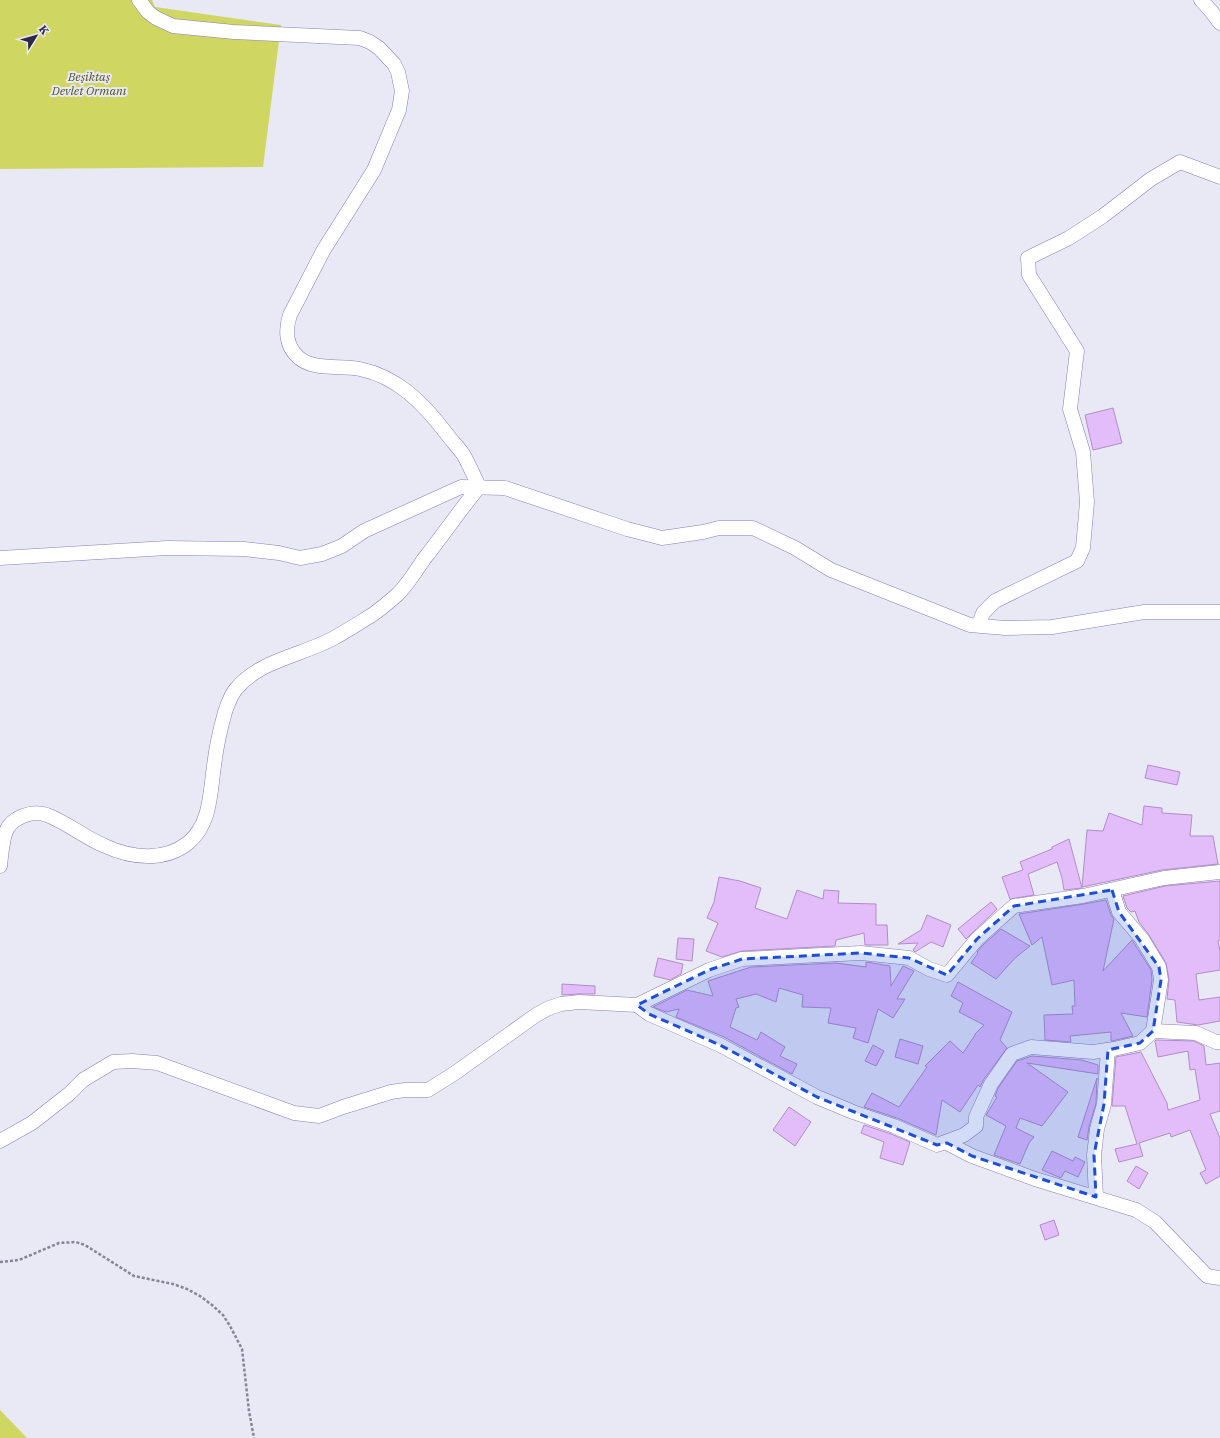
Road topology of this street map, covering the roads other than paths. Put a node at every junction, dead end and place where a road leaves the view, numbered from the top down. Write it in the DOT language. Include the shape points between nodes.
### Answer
graph roads {
  1 [pos="139,0"];
  2 [pos="1201,0"];
  3 [pos="1214,5"];
  4 [pos="1220,23"];
  5 [pos="1220,177"];
  6 [pos="479,487"];
  7 [pos="0,558"];
  8 [pos="1220,612"];
  9 [pos="979,625"];
  10 [pos="0,866"];
  11 [pos="1220,872"];
  12 [pos="1112,890"];
  13 [pos="637,1005"];
  14 [pos="1153,1031"];
  15 [pos="1220,1042"];
  16 [pos="1108,1050"];
  17 [pos="0,1141"];
  18 [pos="947,1143"];
  19 [pos="1096,1197"];
  20 [pos="1220,1278"];
  1 -- 6 [label="street" via="148,12 173,26 234,32 360,38 379,48 394,64 402,91 399,110 374,170 323,251 290,315 287,337 293,352 306,362 322,367 346,366 375,373 413,395 462,454"];
  2 -- 3 [label="street"];
  3 -- 4 [label="street"];
  5 -- 9 [label="street" via="1180,162 1152,179 1092,224 1028,258 1029,275 1077,351 1070,409 1083,452 1087,502 1083,548 1077,561 995,601 983,613"];
  6 -- 7 [label="street" via="460,487 364,531 342,546 322,554 300,558 244,549 167,548"];
  6 -- 9 [label="street" via="505,488 627,529 662,538 719,528 753,528 795,548 831,570 970,624"];
  6 -- 10 [label="street" via="399,593 332,640 278,660 251,675 235,690 230,698 217,743 206,817 196,835 188,842 175,851 146,857 105,847 47,815 33,814 19,818 8,827"];
  8 -- 9 [label="street" via="1144,612 1052,628"];
  11 -- 12 [label="street" via="1164,878"];
  12 -- 13 [label="street" via="1014,906 977,939 947,975 909,958 861,953 742,959 709,970"];
  12 -- 14 [label="street" via="1119,912 1142,939 1159,967 1161,980"];
  13 -- 17 [label="street" via="579,1002 549,1008 428,1090 391,1092 319,1116 294,1113 157,1063 132,1060 113,1062 84,1080 32,1123"];
  13 -- 18 [label="street" via="649,1014 720,1045 817,1097 937,1145"];
  14 -- 15 [label="street" via="1196,1033"];
  14 -- 16 [label="street" via="1140,1043"];
  16 -- 18 [label="street" via="1093,1052 1031,1048 1012,1054 991,1084 976,1117 976,1126"];
  16 -- 19 [label="street" via="1104,1104 1094,1155"];
  18 -- 19 [label="street" via="972,1156 1035,1179"];
  19 -- 20 [label="street" via="1136,1210 1155,1222 1207,1276"];
}
